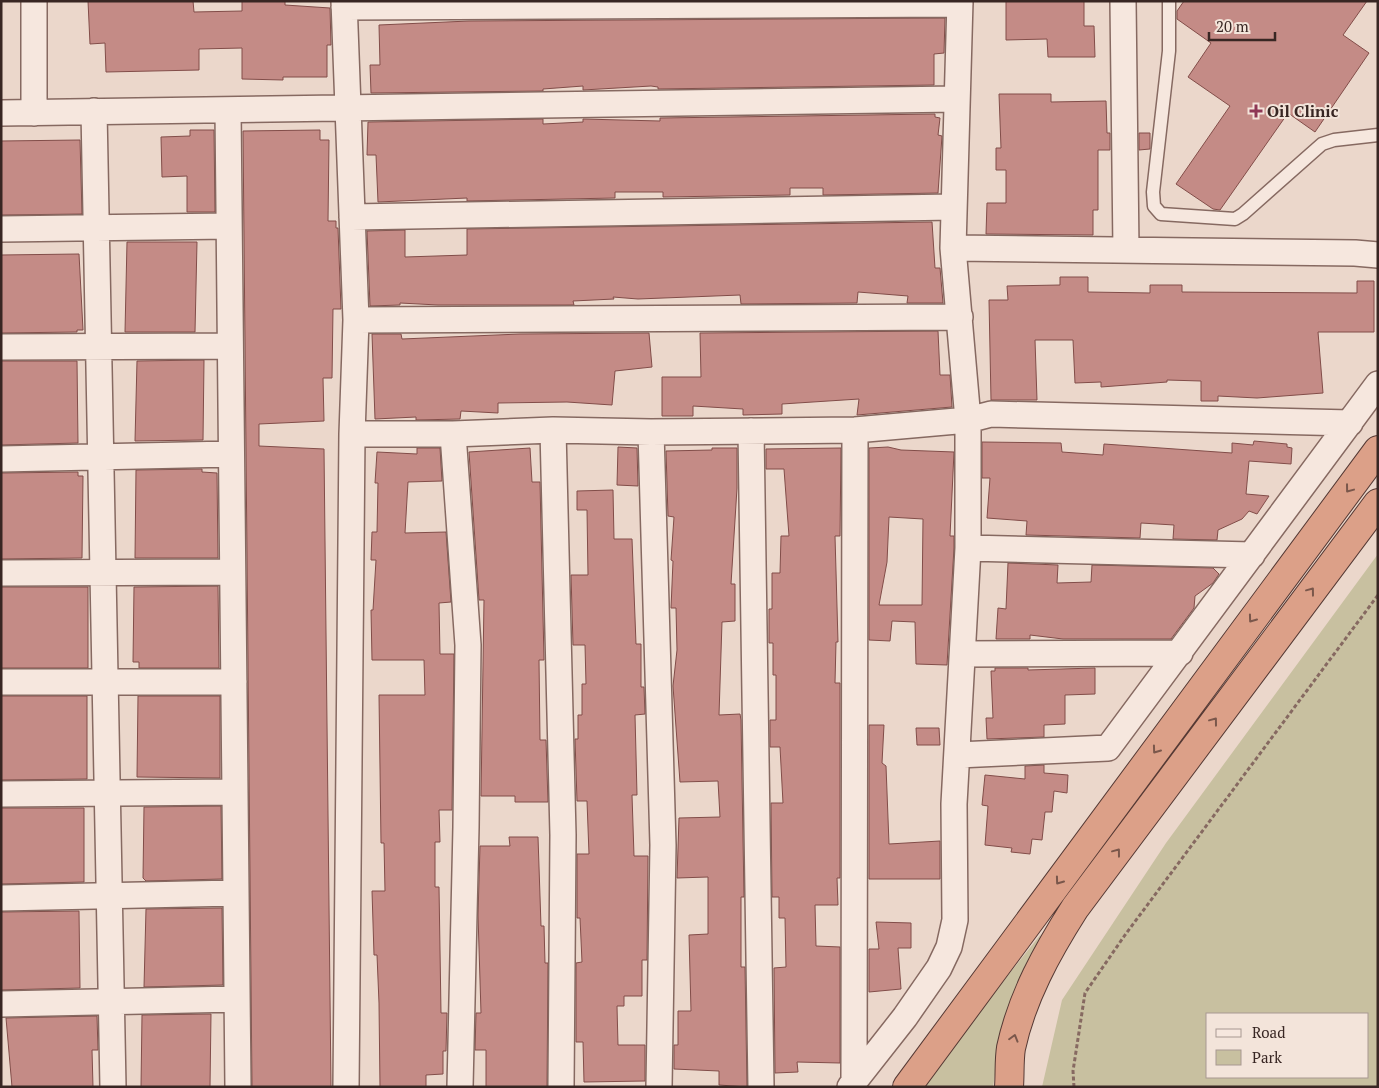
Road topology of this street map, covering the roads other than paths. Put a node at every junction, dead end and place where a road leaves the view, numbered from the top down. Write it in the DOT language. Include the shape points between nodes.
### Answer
graph roads {
  1 [pos="34,1"];
  2 [pos="1123,1"];
  3 [pos="1169,1"];
  4 [pos="960,2"];
  5 [pos="344,4"];
  6 [pos="957,99"];
  7 [pos="228,110"];
  8 [pos="349,110"];
  9 [pos="94,112"];
  10 [pos="1,113"];
  11 [pos="34,113"];
  12 [pos="1378,135"];
  13 [pos="953,207"];
  14 [pos="352,217"];
  15 [pos="229,226"];
  16 [pos="96,228"];
  17 [pos="1,229"];
  18 [pos="953,248"];
  19 [pos="1126,250"];
  20 [pos="1378,255"];
  21 [pos="960,317"];
  22 [pos="356,320"];
  23 [pos="230,346"];
  24 [pos="1,347"];
  25 [pos="99,347"];
  26 [pos="1378,384"];
  27 [pos="968,420"];
  28 [pos="1350,423"];
  29 [pos="552,430"];
  30 [pos="855,430"];
  31 [pos="751,431"];
  32 [pos="651,432"];
  33 [pos="352,434"];
  34 [pos="453,434"];
  35 [pos="1378,450"];
  36 [pos="231,454"];
  37 [pos="101,457"];
  38 [pos="1,459"];
  39 [pos="1378,503"];
  40 [pos="968,548"];
  41 [pos="1252,556"];
  42 [pos="103,572"];
  43 [pos="232,572"];
  44 [pos="1,573"];
  45 [pos="1180,653"];
  46 [pos="963,654"];
  47 [pos="1,682"];
  48 [pos="105,682"];
  49 [pos="234,682"];
  50 [pos="958,755"];
  51 [pos="235,792"];
  52 [pos="107,793"];
  53 [pos="1,794"];
  54 [pos="236,893"];
  55 [pos="109,896"];
  56 [pos="1,898"];
  57 [pos="237,1000"];
  58 [pos="111,1002"];
  59 [pos="1,1004"];
  60 [pos="852,1085"];
  61 [pos="113,1087"];
  62 [pos="238,1087"];
  63 [pos="346,1087"];
  64 [pos="460,1087"];
  65 [pos="561,1087"];
  66 [pos="659,1087"];
  67 [pos="761,1087"];
  68 [pos="907,1087"];
  69 [pos="1009,1087"];
  1 -- 11 [label="street"];
  2 -- 19 [label="street"];
  3 -- 12 [label="lane" via="1169,51 1153,192 1154,206 1161,214 1235,219 1322,144"];
  4 -- 5 [label="street"];
  4 -- 6 [label="street"];
  5 -- 8 [label="street"];
  6 -- 8 [label="street"];
  6 -- 13 [label="street"];
  7 -- 8 [label="street"];
  7 -- 9 [label="street"];
  7 -- 15 [label="street"];
  8 -- 14 [label="street"];
  9 -- 11 [label="street"];
  9 -- 16 [label="street"];
  10 -- 11 [label="street"];
  13 -- 14 [label="street"];
  13 -- 18 [label="street"];
  14 -- 22 [label="street"];
  15 -- 16 [label="street"];
  15 -- 23 [label="street"];
  16 -- 17 [label="street"];
  16 -- 25 [label="street"];
  18 -- 19 [label="street"];
  18 -- 21 [label="street"];
  19 -- 20 [label="street"];
  21 -- 22 [label="street"];
  21 -- 27 [label="street"];
  22 -- 33 [label="street"];
  23 -- 25 [label="street"];
  23 -- 36 [label="street"];
  24 -- 25 [label="street"];
  25 -- 37 [label="street"];
  26 -- 28 [label="street"];
  27 -- 28 [label="street" via="991,414"];
  27 -- 30 [label="street"];
  27 -- 40 [label="street"];
  28 -- 41 [label="street"];
  29 -- 32 [label="street"];
  29 -- 34 [label="street"];
  29 -- 65 [label="street" via="563,835"];
  30 -- 31 [label="street"];
  30 -- 60 [label="street"];
  31 -- 32 [label="street"];
  31 -- 67 [label="street"];
  32 -- 66 [label="street" via="663,845"];
  33 -- 34 [label="street"];
  33 -- 63 [label="street"];
  34 -- 64 [label="street" via="468,644"];
  35 -- 68 [label="highway, one-way"];
  36 -- 37 [label="street"];
  36 -- 43 [label="street"];
  37 -- 38 [label="street"];
  37 -- 42 [label="street"];
  69 -- 39 [label="highway, one-way" via="1011,1050 1025,1001 1048,950 1087,892"];
  40 -- 41 [label="street"];
  40 -- 46 [label="street"];
  41 -- 45 [label="street"];
  42 -- 43 [label="street"];
  42 -- 44 [label="street"];
  42 -- 48 [label="street"];
  43 -- 49 [label="street"];
  45 -- 46 [label="street"];
  45 -- 50 [label="street" via="1108,748"];
  46 -- 50 [label="street"];
  47 -- 48 [label="street"];
  48 -- 49 [label="street"];
  48 -- 52 [label="street"];
  49 -- 51 [label="street"];
  50 -- 60 [label="street" via="954,804 955,920 948,947 940,968"];
  51 -- 52 [label="street"];
  51 -- 54 [label="street"];
  52 -- 53 [label="street"];
  52 -- 55 [label="street"];
  54 -- 55 [label="street"];
  54 -- 57 [label="street"];
  55 -- 56 [label="street"];
  55 -- 58 [label="street"];
  57 -- 58 [label="street"];
  57 -- 62 [label="street"];
  58 -- 59 [label="street"];
  58 -- 61 [label="street"];
}
